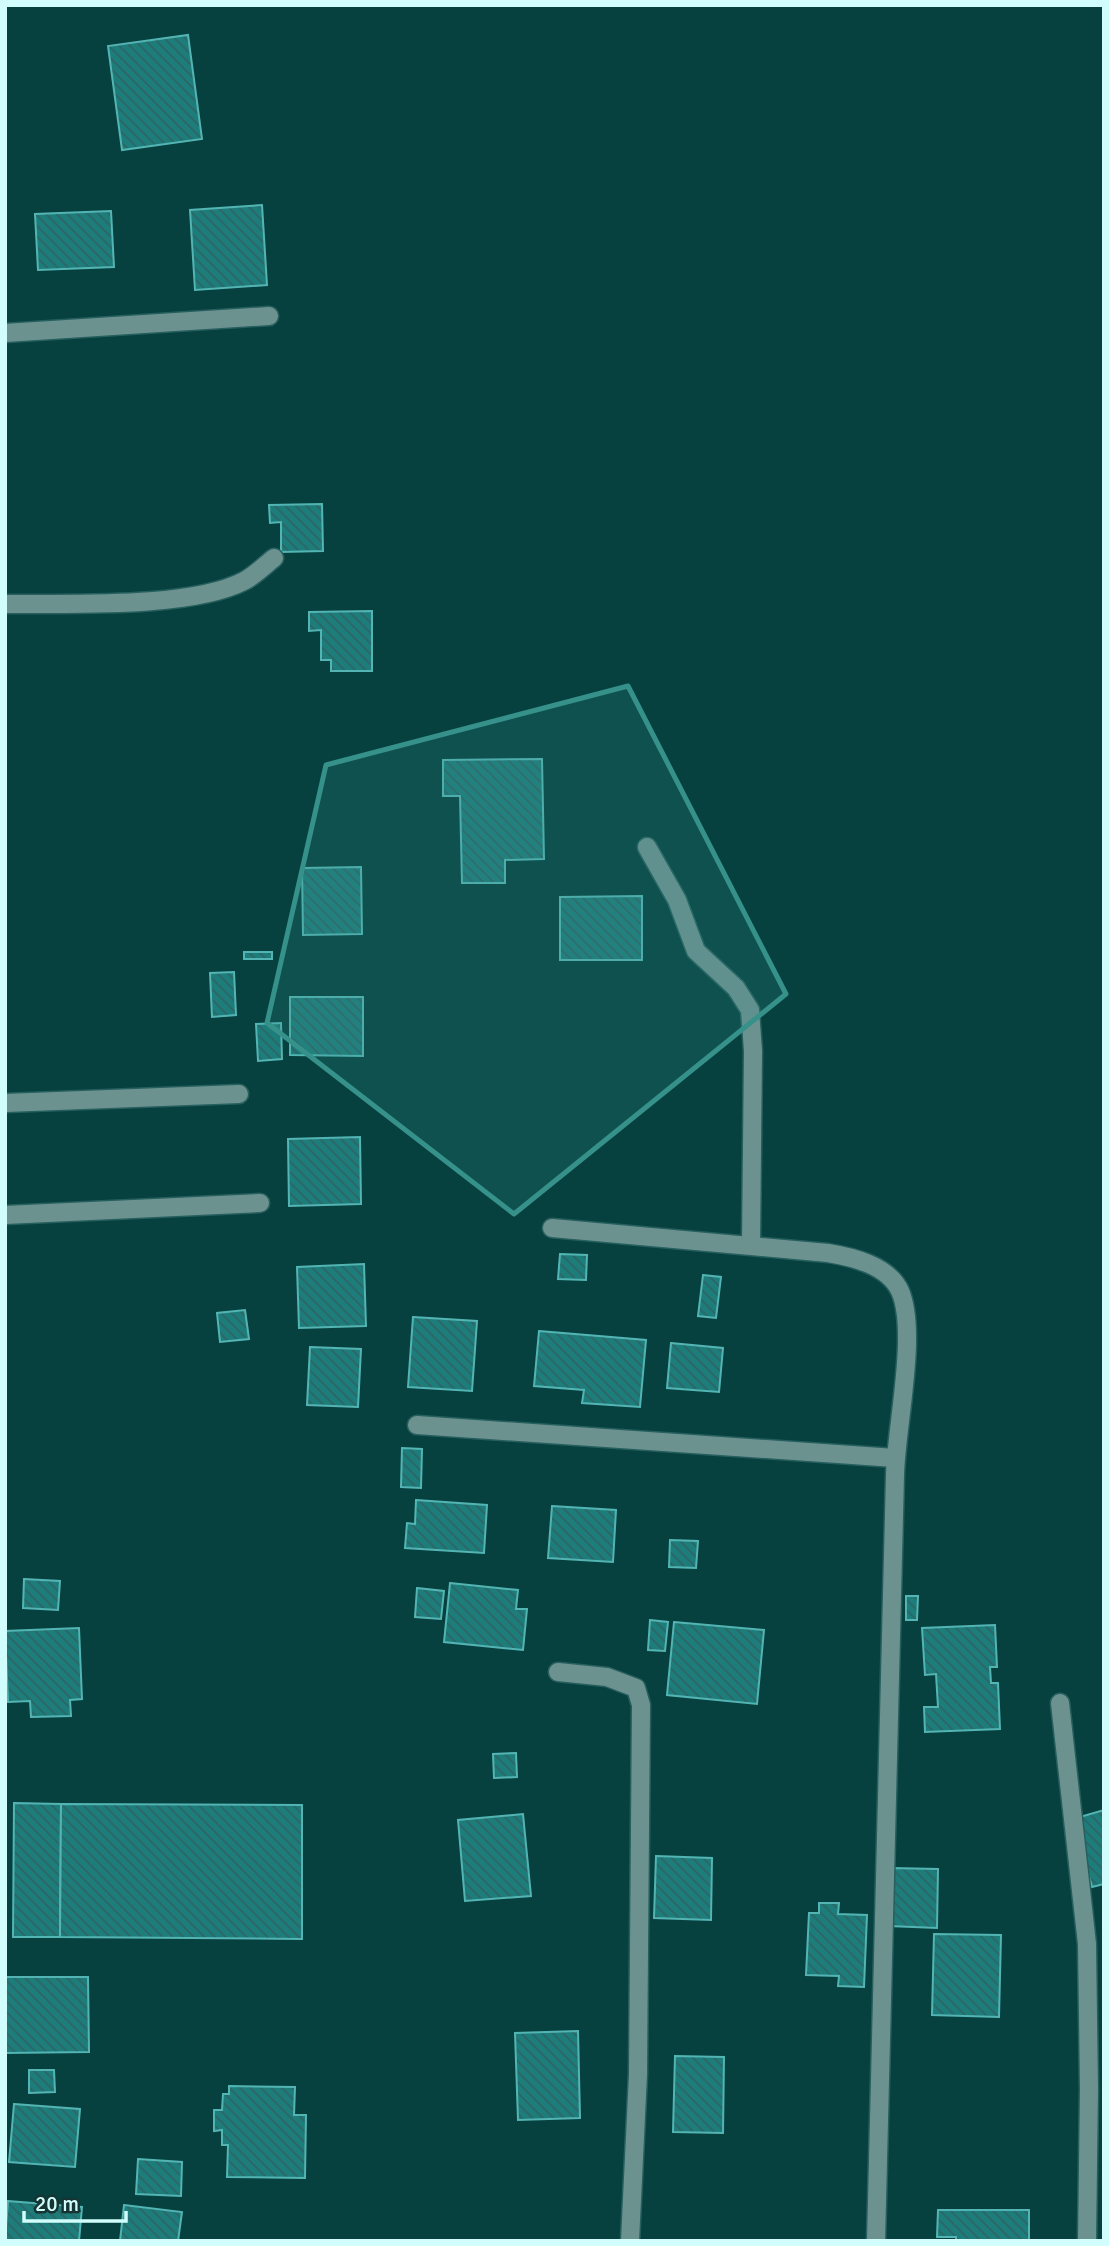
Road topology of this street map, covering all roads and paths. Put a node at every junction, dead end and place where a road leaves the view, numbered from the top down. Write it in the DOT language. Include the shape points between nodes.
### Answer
graph roads {
  1 [pos="269,316"];
  2 [pos="5,333"];
  3 [pos="274,558"];
  4 [pos="5,604"];
  5 [pos="647,847"];
  6 [pos="239,1094"];
  7 [pos="5,1103"];
  8 [pos="260,1203"];
  9 [pos="5,1215"];
  10 [pos="552,1228"];
  11 [pos="751,1244"];
  12 [pos="417,1425"];
  13 [pos="895,1458"];
  14 [pos="558,1672"];
  15 [pos="1060,1703"];
  16 [pos="630,2241"];
  17 [pos="876,2241"];
  18 [pos="1087,2241"];
  1 -- 2 [label="street"];
  3 -- 4 [label="street" via="244,581 215,592 134,602"];
  5 -- 11 [label="street" via="677,900 695,951 736,988 750,1010"];
  6 -- 7 [label="street"];
  8 -- 9 [label="street"];
  10 -- 11 [label="street"];
  11 -- 13 [label="street" via="856,1258 879,1270 899,1289 907,1323"];
  12 -- 13 [label="street"];
  13 -- 17 [label="street"];
  14 -- 16 [label="street" via="625,1681 636,1688 641,1705 638,2074"];
  15 -- 18 [label="street" via="1087,1944"];
}
